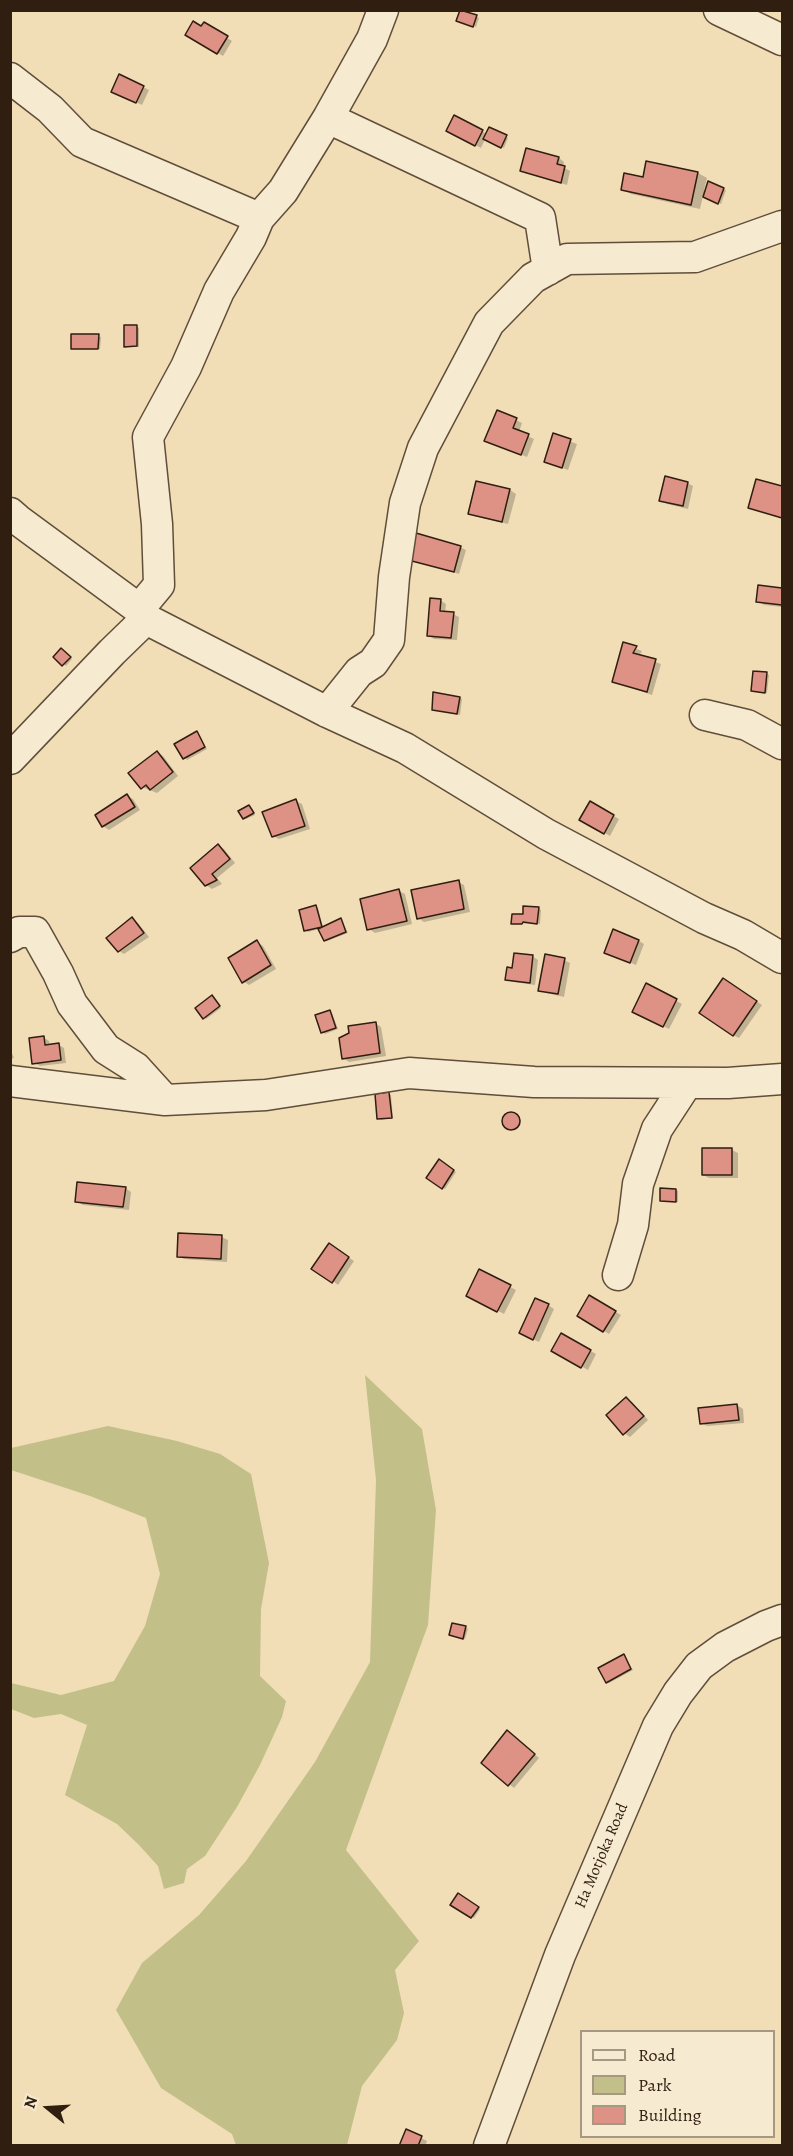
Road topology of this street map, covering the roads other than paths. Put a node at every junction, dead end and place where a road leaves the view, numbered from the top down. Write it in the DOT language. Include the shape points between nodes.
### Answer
graph roads {
  1 [pos="383,10"];
  2 [pos="719,10"];
  3 [pos="783,40"];
  4 [pos="10,78"];
  5 [pos="328,118"];
  6 [pos="259,218"];
  7 [pos="783,226"];
  8 [pos="548,270"];
  9 [pos="10,513"];
  10 [pos="142,614"];
  11 [pos="327,712"];
  12 [pos="705,715"];
  13 [pos="783,744"];
  14 [pos="10,759"];
  15 [pos="10,937"];
  16 [pos="783,958"];
  17 [pos="783,1079"];
  18 [pos="10,1081"];
  19 [pos="687,1083"];
  20 [pos="165,1100"];
  21 [pos="618,1275"];
  22 [pos="783,1620"];
  23 [pos="489,2145"];
  1 -- 5 [label="street" via="372,39"];
  2 -- 3 [label="street"];
  4 -- 6 [label="street" via="50,109 82,142"];
  5 -- 6 [label="street" via="283,191"];
  5 -- 8 [label="street" via="540,218"];
  6 -- 10 [label="street" via="148,437 159,585"];
  7 -- 8 [label="street" via="695,257 567,259"];
  8 -- 11 [label="street" via="533,278 489,323 423,448 405,503 389,640"];
  9 -- 10 [label="street"];
  10 -- 11 [label="street"];
  10 -- 14 [label="street"];
  11 -- 16 [label="street" via="405,748 546,834"];
  12 -- 13 [label="street" via="747,725"];
  15 -- 20 [label="street" via="19,932 35,932 72,1004 106,1049 136,1068"];
  17 -- 19 [label="street"];
  18 -- 20 [label="street"];
  19 -- 20 [label="street" via="534,1082 409,1073 266,1095"];
  19 -- 21 [label="street" via="657,1129 638,1184 633,1225"];
  22 -- 23 [label="street, Ha Motjoka Road" via="724,1647 699,1666 658,1726 560,1955"];
}
